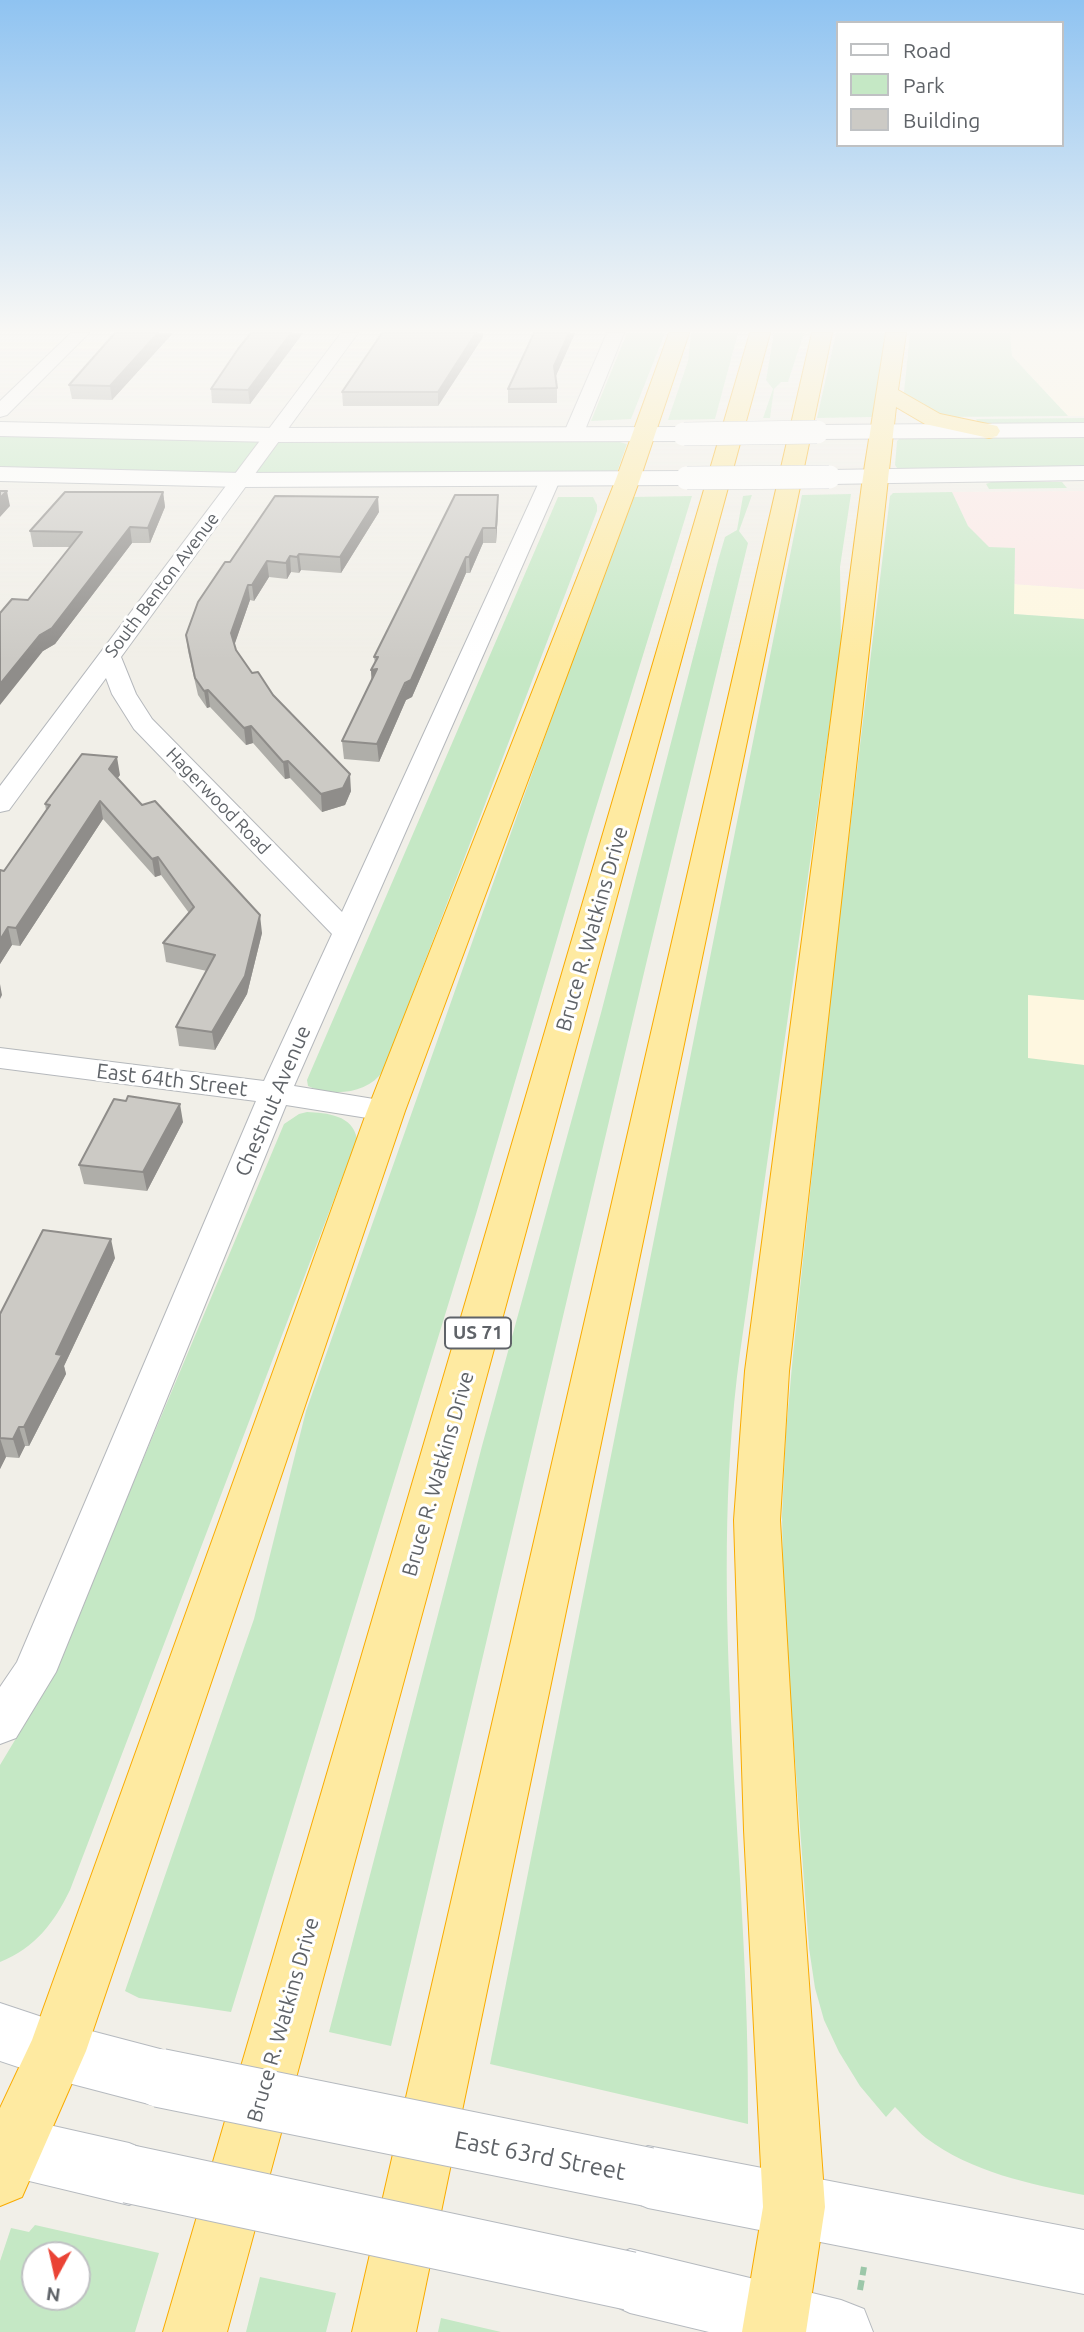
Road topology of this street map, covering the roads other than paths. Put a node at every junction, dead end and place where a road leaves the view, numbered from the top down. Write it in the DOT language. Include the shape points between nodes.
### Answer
graph roads {
  1 [pos="270,442"];
  2 [pos="641,442"];
  3 [pos="730,442"];
  4 [pos="798,442"];
  5 [pos="881,442"];
  6 [pos="1084,473"];
  7 [pos="0,474"];
  8 [pos="875,477"];
  9 [pos="628,479"];
  10 [pos="241,480"];
  11 [pos="550,480"];
  12 [pos="110,656"];
  13 [pos="0,804"];
  14 [pos="346,932"];
  15 [pos="0,1058"];
  16 [pos="275,1093"];
  17 [pos="386,1111"];
  18 [pos="0,1724"];
  19 [pos="0,2032"];
  20 [pos="57,2051"];
  21 [pos="4,2155"];
  22 [pos="794,2207"];
  23 [pos="1084,2262"];
  24 [pos="851,2314"];
  25 [pos="775,2324"];
  26 [pos="195,2332"];
  27 [pos="384,2332"];
  1 -- 10 [label="street, South Benton Avenue"];
  2 -- 9 [label="highway"];
  3 -- 26 [label="highway, Bruce R. Watkins Drive / US 71"];
  4 -- 27 [label="highway"];
  5 -- 8 [label="highway"];
  6 -- 8 [label="main road"];
  7 -- 10 [label="main road"];
  8 -- 9 [label="main road, bridge"];
  8 -- 22 [label="highway" via="767,1371 757,1520"];
  9 -- 11 [label="main road"];
  9 -- 17 [label="highway"];
  10 -- 11 [label="main road"];
  10 -- 12 [label="street, South Benton Avenue"];
  11 -- 14 [label="street, Chestnut Avenue"];
  12 -- 13 [label="street, South Benton Avenue"];
  12 -- 14 [label="street, Hagerwood Road" via="124,694 143,724"];
  14 -- 16 [label="street, Chestnut Avenue"];
  15 -- 16 [label="street, East 64th Street"];
  16 -- 17 [label="street, East 64th Street"];
  16 -- 18 [label="street, Chestnut Avenue" via="34,1672"];
  17 -- 20 [label="highway"];
  19 -- 20 [label="main road, East 63rd Street"];
  20 -- 21 [label="highway"];
  20 -- 22 [label="main road, East 63rd Street, bridge" via="160,2078"];
  21 -- 25 [label="main road, bridge" via="129,2174 630,2281"];
  22 -- 23 [label="main road, East 63rd Street"];
  22 -- 25 [label="highway"];
  24 -- 25 [label="main road"];
}
